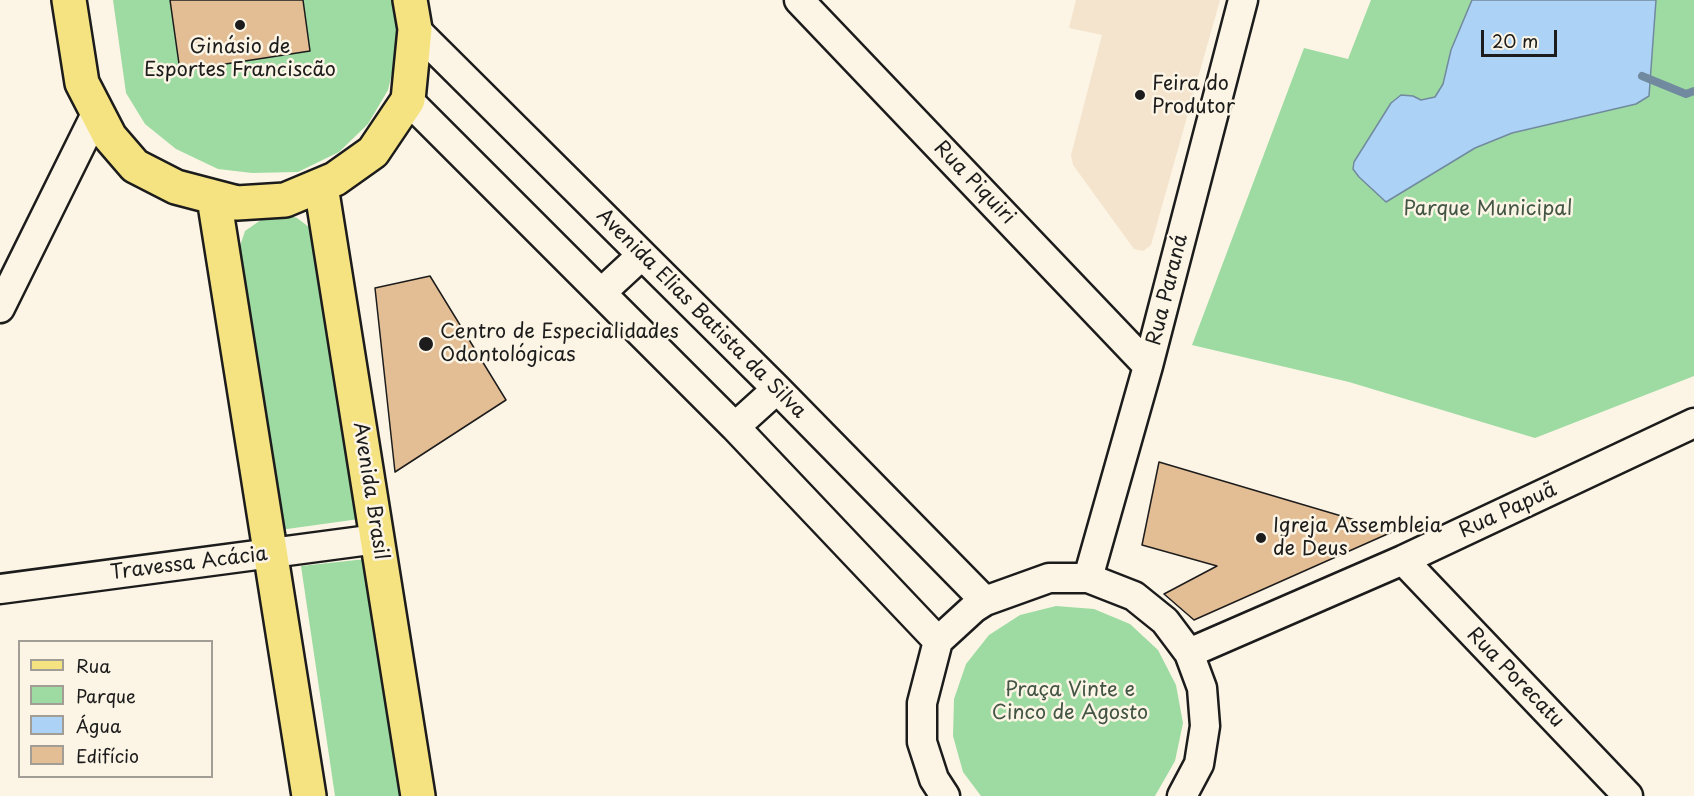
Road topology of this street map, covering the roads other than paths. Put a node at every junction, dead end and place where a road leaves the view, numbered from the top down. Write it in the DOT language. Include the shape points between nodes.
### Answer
graph roads {
  1 [pos="69,0"];
  2 [pos="799,0"];
  3 [pos="1243,0"];
  4 [pos="413,14"];
  5 [pos="408,100"];
  6 [pos="97,112"];
  7 [pos="321,186"];
  8 [pos="214,198"];
  9 [pos="642,255"];
  10 [pos="601,293"];
  11 [pos="0,308"];
  12 [pos="1148,366"];
  13 [pos="777,389"];
  14 [pos="1694,423"];
  15 [pos="735,427"];
  16 [pos="377,539"];
  17 [pos="271,554"];
  18 [pos="1403,560"];
  19 [pos="1088,578"];
  20 [pos="0,589"];
  21 [pos="985,601"];
  22 [pos="938,641"];
  23 [pos="1188,653"];
  24 [pos="309,796"];
  25 [pos="418,796"];
  26 [pos="945,796"];
  27 [pos="1182,796"];
  28 [pos="1628,796"];
  1 -- 6 [label="main road" via="82,84"];
  2 -- 12 [label="street, Rua Piquiri"];
  3 -- 12 [label="street, Rua Paraná"];
  4 -- 5 [label="main road"];
  4 -- 9 [label="street, Avenida Elias Batista da Silva"];
  5 -- 7 [label="main road" via="373,152"];
  5 -- 10 [label="street"];
  6 -- 8 [label="main road" via="110,137 135,166 176,187"];
  6 -- 11 [label="street"];
  7 -- 8 [label="main road" via="285,200 237,203"];
  7 -- 16 [label="main road, Avenida Brasil"];
  8 -- 17 [label="main road"];
  9 -- 10 [label="street"];
  9 -- 13 [label="street, Avenida Elias Batista da Silva"];
  10 -- 15 [label="street"];
  12 -- 19 [label="street, Rua Paraná"];
  13 -- 15 [label="street"];
  13 -- 21 [label="street, Avenida Elias Batista da Silva"];
  14 -- 18 [label="street, Rua Papuã"];
  15 -- 22 [label="street"];
  16 -- 17 [label="street, Travessa Acácia"];
  16 -- 25 [label="main road, Avenida Brasil"];
  17 -- 20 [label="street, Travessa Acácia"];
  17 -- 24 [label="main road"];
  18 -- 23 [label="street, Rua Papuã"];
  18 -- 28 [label="street, Rua Porecatu"];
  19 -- 21 [label="street" via="1048,578"];
  19 -- 23 [label="street" via="1134,596 1165,621"];
  21 -- 22 [label="street"];
  22 -- 26 [label="street" via="922,703 922,742 934,779"];
  23 -- 27 [label="street" via="1202,688 1205,726 1199,764"];
}
